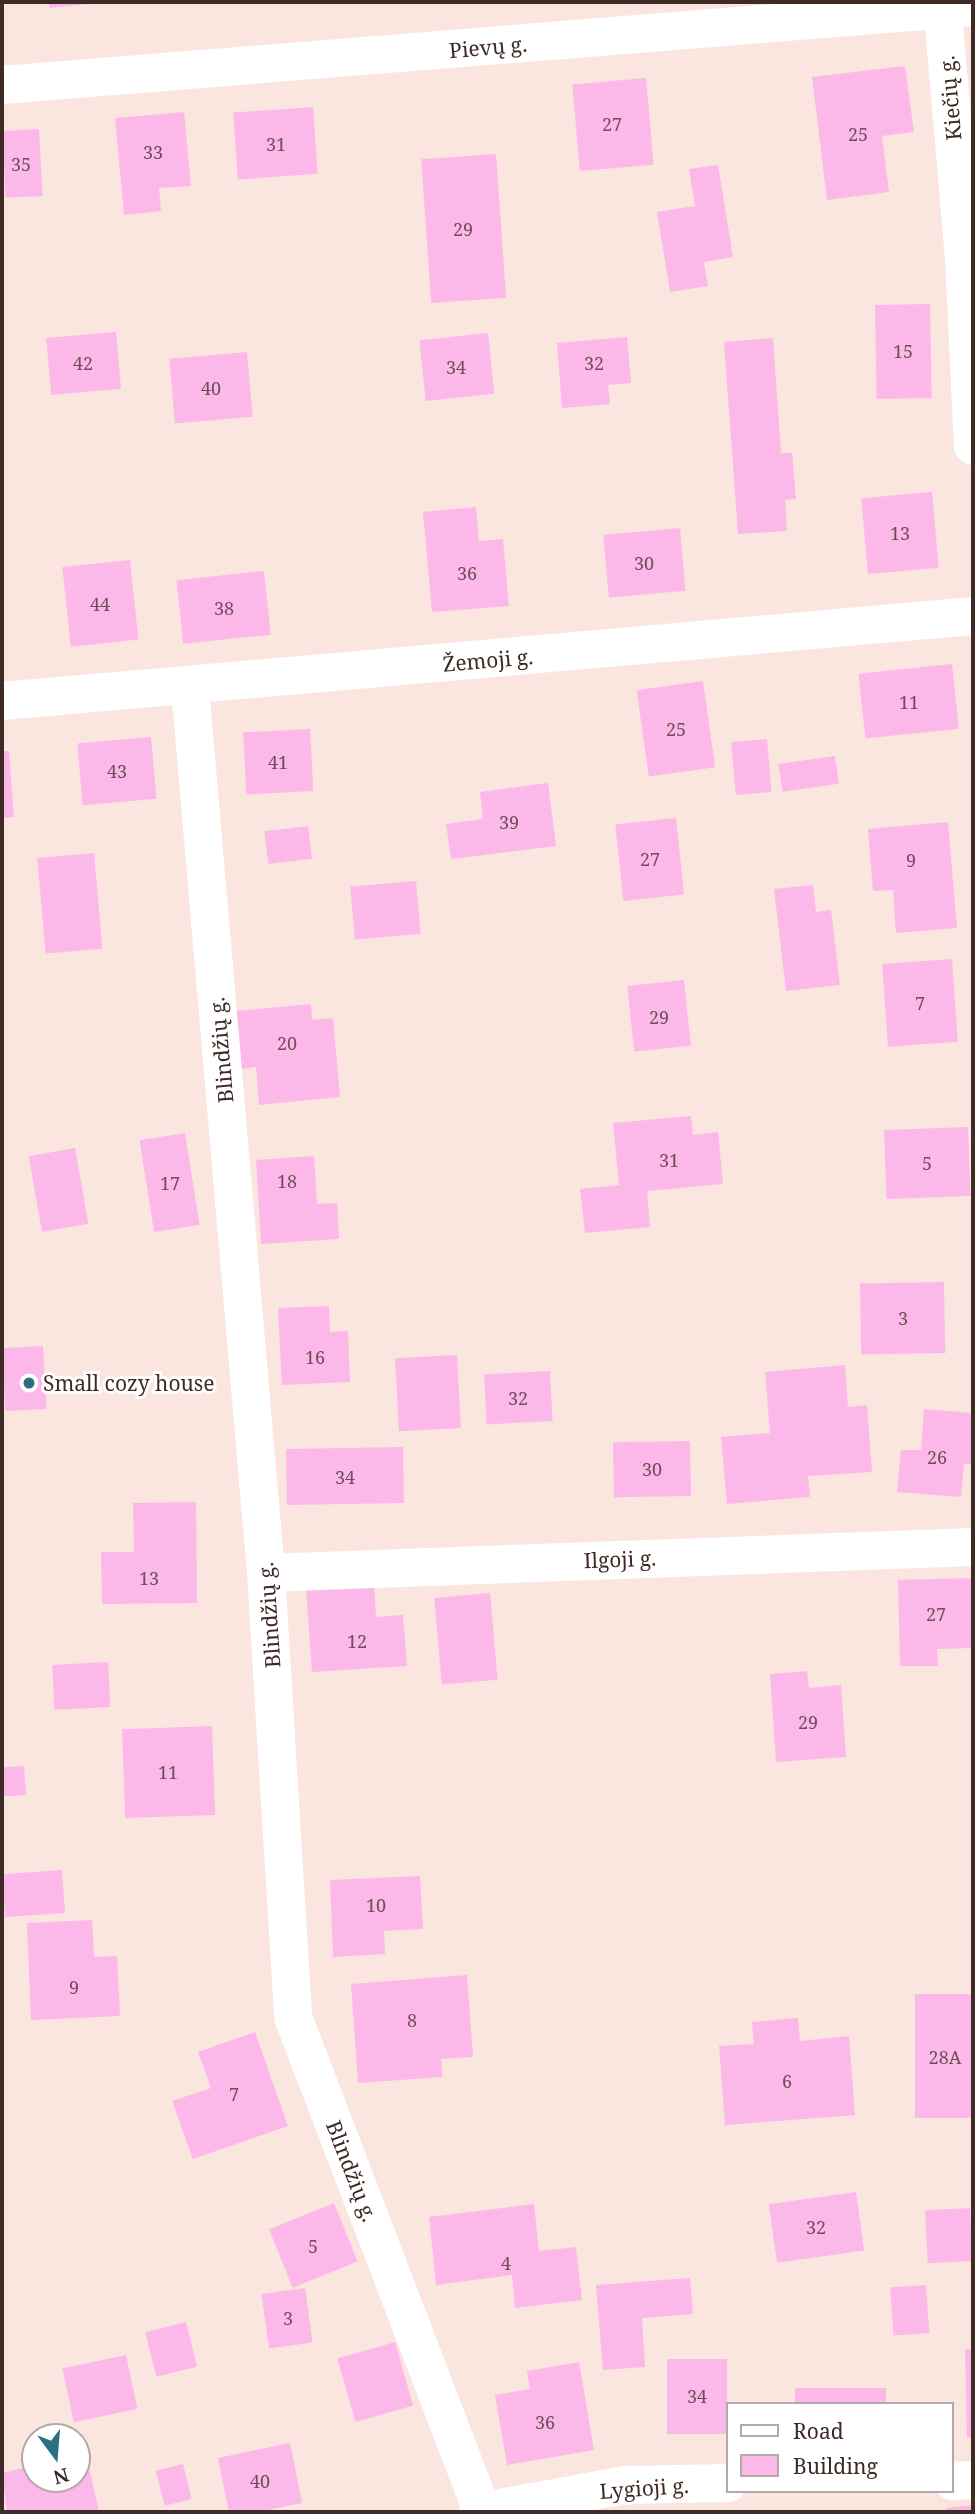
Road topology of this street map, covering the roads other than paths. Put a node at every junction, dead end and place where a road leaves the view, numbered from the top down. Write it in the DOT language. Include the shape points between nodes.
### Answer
graph roads {
  1 [pos="952,6"];
  2 [pos="2,85"];
  3 [pos="973,446"];
  4 [pos="973,616"];
  5 [pos="190,687"];
  6 [pos="2,701"];
  7 [pos="973,1547"];
  8 [pos="266,1573"];
  9 [pos="954,2480"];
  10 [pos="973,2480"];
  11 [pos="726,2483"];
  12 [pos="480,2512"];
  1 -- 2 [label="street, Pievų g."];
  1 -- 3 [label="street, Kiečių g."];
  4 -- 5 [label="street, Žemoji g."];
  5 -- 6 [label="street, Žemoji g."];
  5 -- 8 [label="street, Blindžių g."];
  7 -- 8 [label="street, Ilgoji g."];
  8 -- 12 [label="street, Blindžių g." via="293,2017"];
  9 -- 10 [label="street"];
  11 -- 12 [label="street, Lygioji g." via="625,2485"];
}
